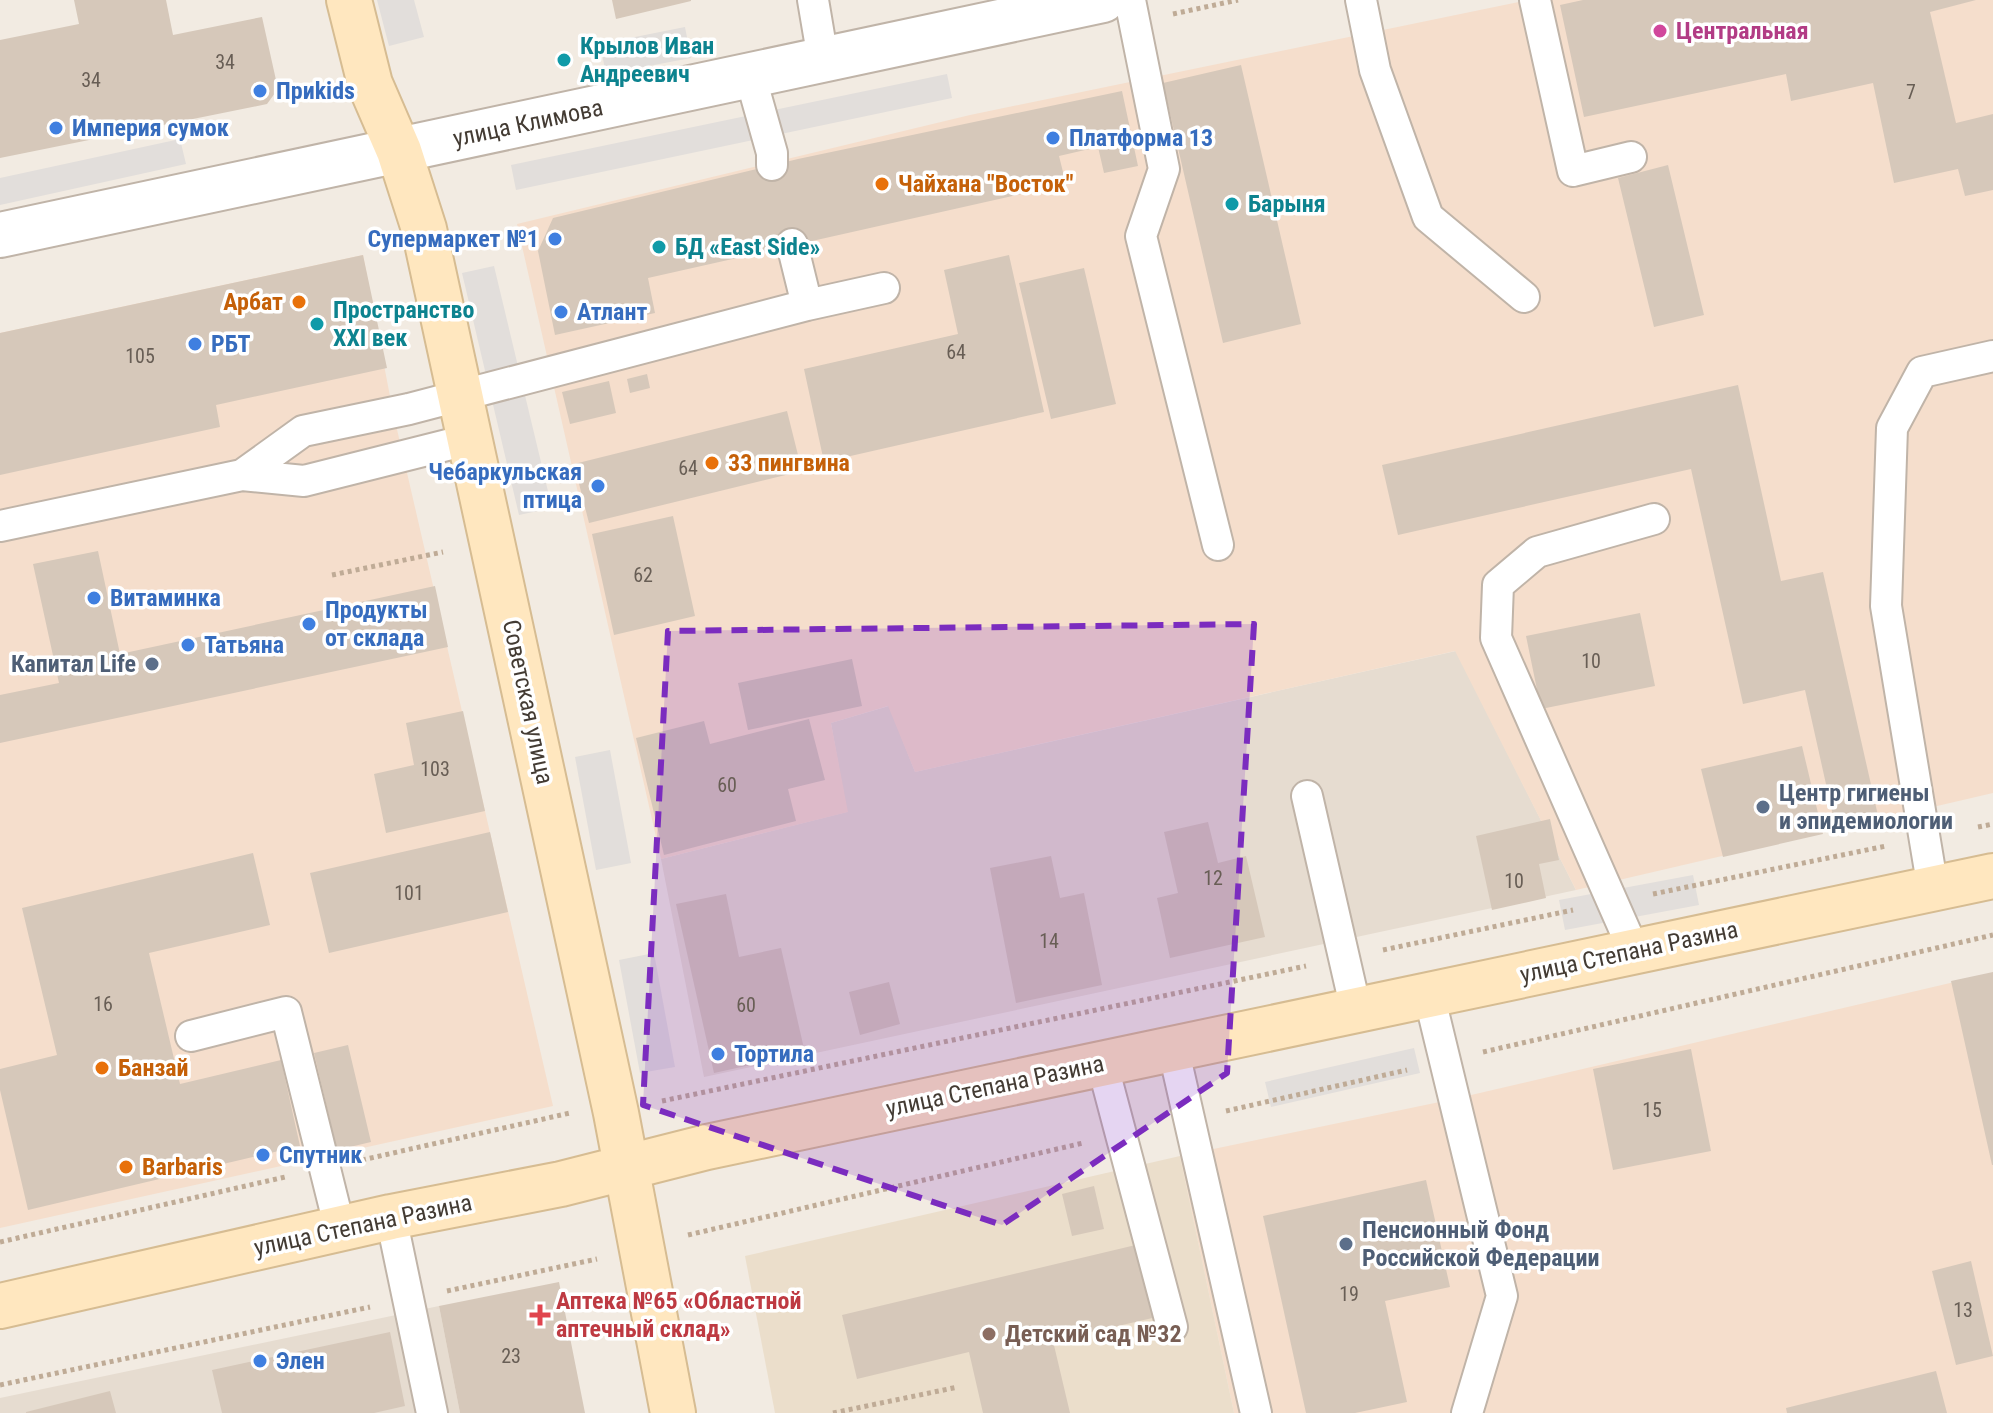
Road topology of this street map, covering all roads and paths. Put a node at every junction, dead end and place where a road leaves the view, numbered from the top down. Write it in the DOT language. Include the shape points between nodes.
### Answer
graph roads {
  1 [pos="349,0"];
  2 [pos="813,0"];
  3 [pos="1130,0"];
  4 [pos="1361,0"];
  5 [pos="1535,0"];
  6 [pos="1084,2"];
  7 [pos="823,59"];
  8 [pos="750,75"];
  9 [pos="399,151"];
  10 [pos="1631,157"];
  11 [pos="772,165"];
  12 [pos="0,235"];
  13 [pos="792,244"];
  14 [pos="884,288"];
  15 [pos="1524,297"];
  16 [pos="807,305"];
  17 [pos="1993,356"];
  18 [pos="462,395"];
  19 [pos="471,439"];
  20 [pos="242,475"];
  21 [pos="1654,519"];
  22 [pos="0,526"];
  23 [pos="1218,545"];
  24 [pos="443,552"];
  25 [pos="332,575"];
  26 [pos="1307,796"];
  27 [pos="1993,824"];
  28 [pos="1925,838"];
  29 [pos="1993,876"];
  30 [pos="1933,889"];
  31 [pos="1611,903"];
  32 [pos="1993,935"];
  33 [pos="1634,951"];
  34 [pos="1344,958"];
  35 [pos="1429,995"];
  36 [pos="1356,1010"];
  37 [pos="191,1036"];
  38 [pos="1173,1048"];
  39 [pos="1445,1061"];
  40 [pos="1102,1063"];
  41 [pos="616,1113"];
  42 [pos="1189,1119"];
  43 [pos="1121,1135"];
  44 [pos="626,1166"];
  45 [pos="325,1169"];
  46 [pos="391,1217"];
  47 [pos="340,1229"];
  48 [pos="0,1242"];
  49 [pos="642,1247"];
  50 [pos="408,1299"];
  51 [pos="0,1306"];
  52 [pos="1172,1327"];
  53 [pos="0,1385"];
  54 [pos="958,1387"];
  55 [pos="432,1413"];
  56 [pos="673,1413"];
  57 [pos="833,1413"];
  58 [pos="1256,1413"];
  59 [pos="1467,1413"];
  1 -- 9 [label="street, Советская улица" via="370,84"];
  2 -- 7 [label="lane"];
  3 -- 23 [label="lane" via="1164,169 1141,236"];
  4 -- 15 [label="lane" via="1375,70 1428,217"];
  5 -- 10 [label="lane" via="1573,171"];
  6 -- 7 [label="street, улица Климова"];
  7 -- 8 [label="street, улица Климова"];
  8 -- 9 [label="street, улица Климова"];
  8 -- 11 [label="lane"];
  9 -- 12 [label="street, улица Климова"];
  9 -- 18 [label="street, Советская улица" via="424,229"];
  13 -- 16 [label="lane"];
  14 -- 16 [label="lane"];
  16 -- 18 [label="lane"];
  17 -- 28 [label="lane" via="1922,372 1892,428 1886,606"];
  18 -- 19 [label="street, Советская улица"];
  18 -- 20 [label="lane" via="303,431"];
  19 -- 20 [label="lane" via="304,481"];
  19 -- 41 [label="street, Советская улица"];
  20 -- 22 [label="lane"];
  21 -- 31 [label="lane" via="1537,552 1498,585 1496,638"];
  24 -- 25 [label="path"];
  26 -- 34 [label="lane"];
  27 -- 28 [label="path"];
  28 -- 30 [label="lane"];
  28 -- 31 [label="path"];
  29 -- 30 [label="street, улица Степана Разина"];
  30 -- 33 [label="street, улица Степана Разина"];
  31 -- 33 [label="lane"];
  31 -- 34 [label="path"];
  32 -- 39 [label="path"];
  33 -- 35 [label="street, улица Степана Разина"];
  34 -- 36 [label="lane"];
  34 -- 41 [label="path" via="695,1092"];
  35 -- 36 [label="street, улица Степана Разина"];
  35 -- 39 [label="lane"];
  36 -- 38 [label="street, улица Степана Разина"];
  37 -- 45 [label="lane" via="286,1012"];
  38 -- 40 [label="street, улица Степана Разина"];
  38 -- 42 [label="lane"];
  39 -- 42 [label="path"];
  39 -- 59 [label="lane" via="1502,1296"];
  40 -- 43 [label="lane"];
  40 -- 44 [label="street, улица Степана Разина"];
  41 -- 44 [label="street, Советская улица"];
  41 -- 45 [label="path" via="566,1113"];
  42 -- 58 [label="lane"];
  43 -- 49 [label="path"];
  43 -- 52 [label="lane"];
  44 -- 46 [label="street, улица Степана Разина"];
  44 -- 49 [label="street, Советская улица"];
  45 -- 47 [label="lane"];
  45 -- 48 [label="path"];
  46 -- 47 [label="street, улица Степана Разина"];
  46 -- 50 [label="lane"];
  47 -- 51 [label="street, улица Степана Разина"];
  49 -- 50 [label="path"];
  49 -- 56 [label="street, Советская улица"];
  50 -- 53 [label="path"];
  50 -- 55 [label="lane"];
  54 -- 57 [label="path"];
}
